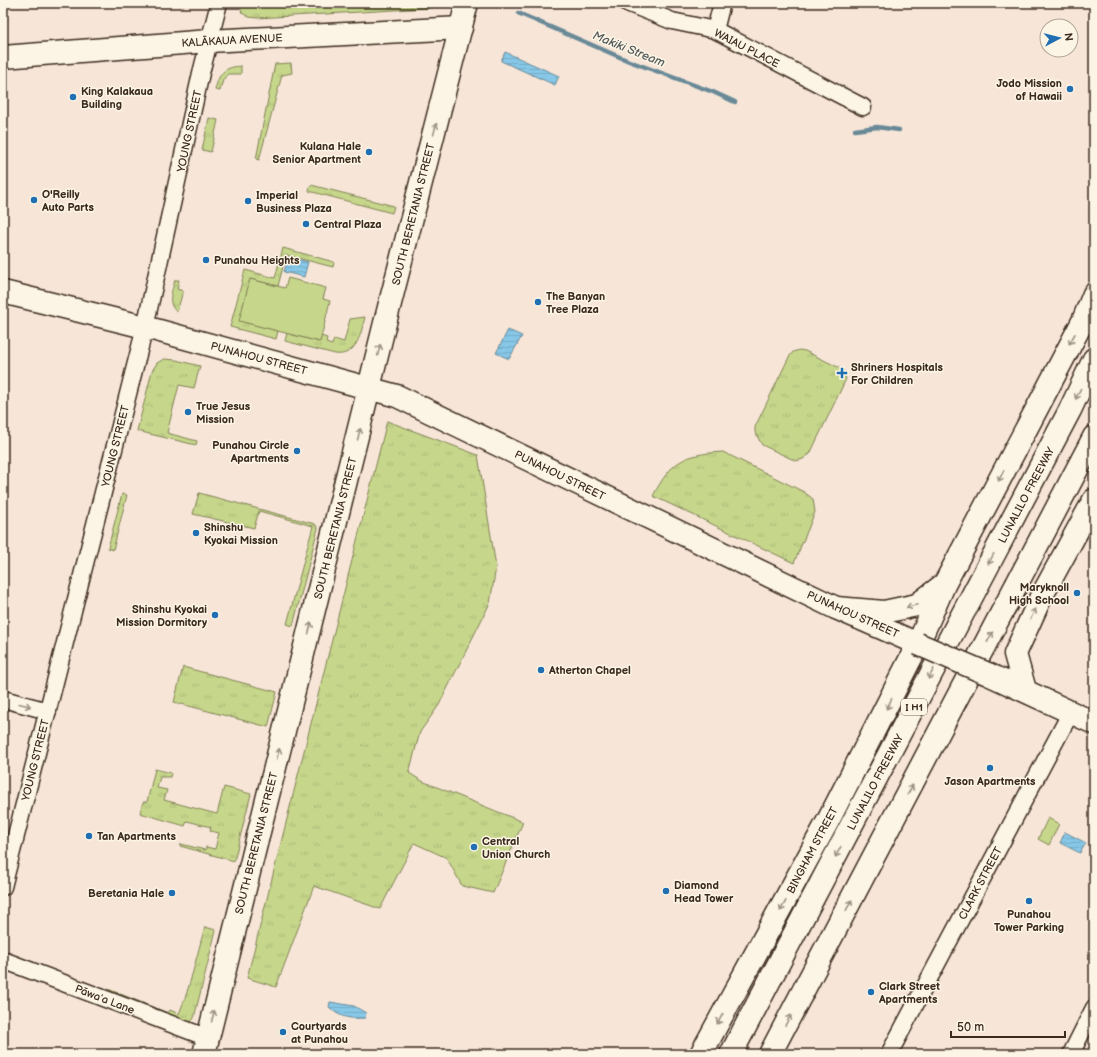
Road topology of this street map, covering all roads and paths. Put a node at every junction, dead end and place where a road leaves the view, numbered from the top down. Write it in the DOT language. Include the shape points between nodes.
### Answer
graph roads {
  1 [pos="220,3"];
  2 [pos="467,3"];
  3 [pos="627,3"];
  4 [pos="722,3"];
  5 [pos="461,28"];
  6 [pos="715,30"];
  7 [pos="209,41"];
  8 [pos="3,57"];
  9 [pos="863,107"];
  10 [pos="3,292"];
  11 [pos="1094,294"];
  12 [pos="146,327"];
  13 [pos="1094,359"];
  14 [pos="370,388"];
  15 [pos="1094,437"];
  16 [pos="1094,500"];
  17 [pos="944,584"];
  18 [pos="836,608"];
  19 [pos="918,644"];
  20 [pos="1024,690"];
  21 [pos="3,699"];
  22 [pos="48,711"];
  23 [pos="1071,712"];
  24 [pos="1094,723"];
  25 [pos="3,887"];
  26 [pos="3,960"];
  27 [pos="1094,1008"];
  28 [pos="206,1046"];
  29 [pos="701,1054"];
  30 [pos="731,1054"];
  31 [pos="770,1054"];
  32 [pos="889,1054"];
  33 [pos="1071,1054"];
  1 -- 7 [label="street, YOUNG STREET"];
  2 -- 5 [label="main road, SOUTH BERETANIA STREET"];
  3 -- 6 [label="street, WAIAU PLACE" via="672,21"];
  4 -- 6 [label="street"];
  5 -- 7 [label="main road, KALĀKAUA AVENUE"];
  14 -- 5 [label="main road, SOUTH BERETANIA STREET, one-way"];
  6 -- 9 [label="street, WAIAU PLACE"];
  7 -- 8 [label="main road, KALĀKAUA AVENUE"];
  7 -- 12 [label="street, YOUNG STREET"];
  10 -- 12 [label="main road, PUNAHOU STREET"];
  11 -- 17 [label="main road, BINGHAM STREET, one-way" via="1083,320"];
  12 -- 14 [label="main road, PUNAHOU STREET"];
  12 -- 22 [label="street, YOUNG STREET"];
  13 -- 30 [label="main road, LUNALILO FREEWAY / I H1, one-way" via="1070,410"];
  14 -- 18 [label="main road, PUNAHOU STREET" via="397,396"];
  28 -- 14 [label="main road, SOUTH BERETANIA STREET, one-way"];
  31 -- 15 [label="main road, one-way"];
  20 -- 16 [label="main road, one-way" via="1015,654 1040,599"];
  17 -- 18 [label="main road, one-way" via="917,605 884,612"];
  17 -- 19 [label="main road, BINGHAM STREET"];
  18 -- 19 [label="main road, PUNAHOU STREET"];
  19 -- 20 [label="main road, PUNAHOU STREET, bridge"];
  19 -- 29 [label="main road, BINGHAM STREET, one-way" via="821,833"];
  20 -- 23 [label="main road, PUNAHOU STREET"];
  21 -- 22 [label="street, one-way"];
  22 -- 25 [label="street, YOUNG STREET"];
  23 -- 24 [label="main road, PUNAHOU STREET"];
  23 -- 32 [label="street, CLARK STREET"];
  26 -- 28 [label="street, Pāwaʻa Lane"];
  27 -- 33 [label="street"];
}
